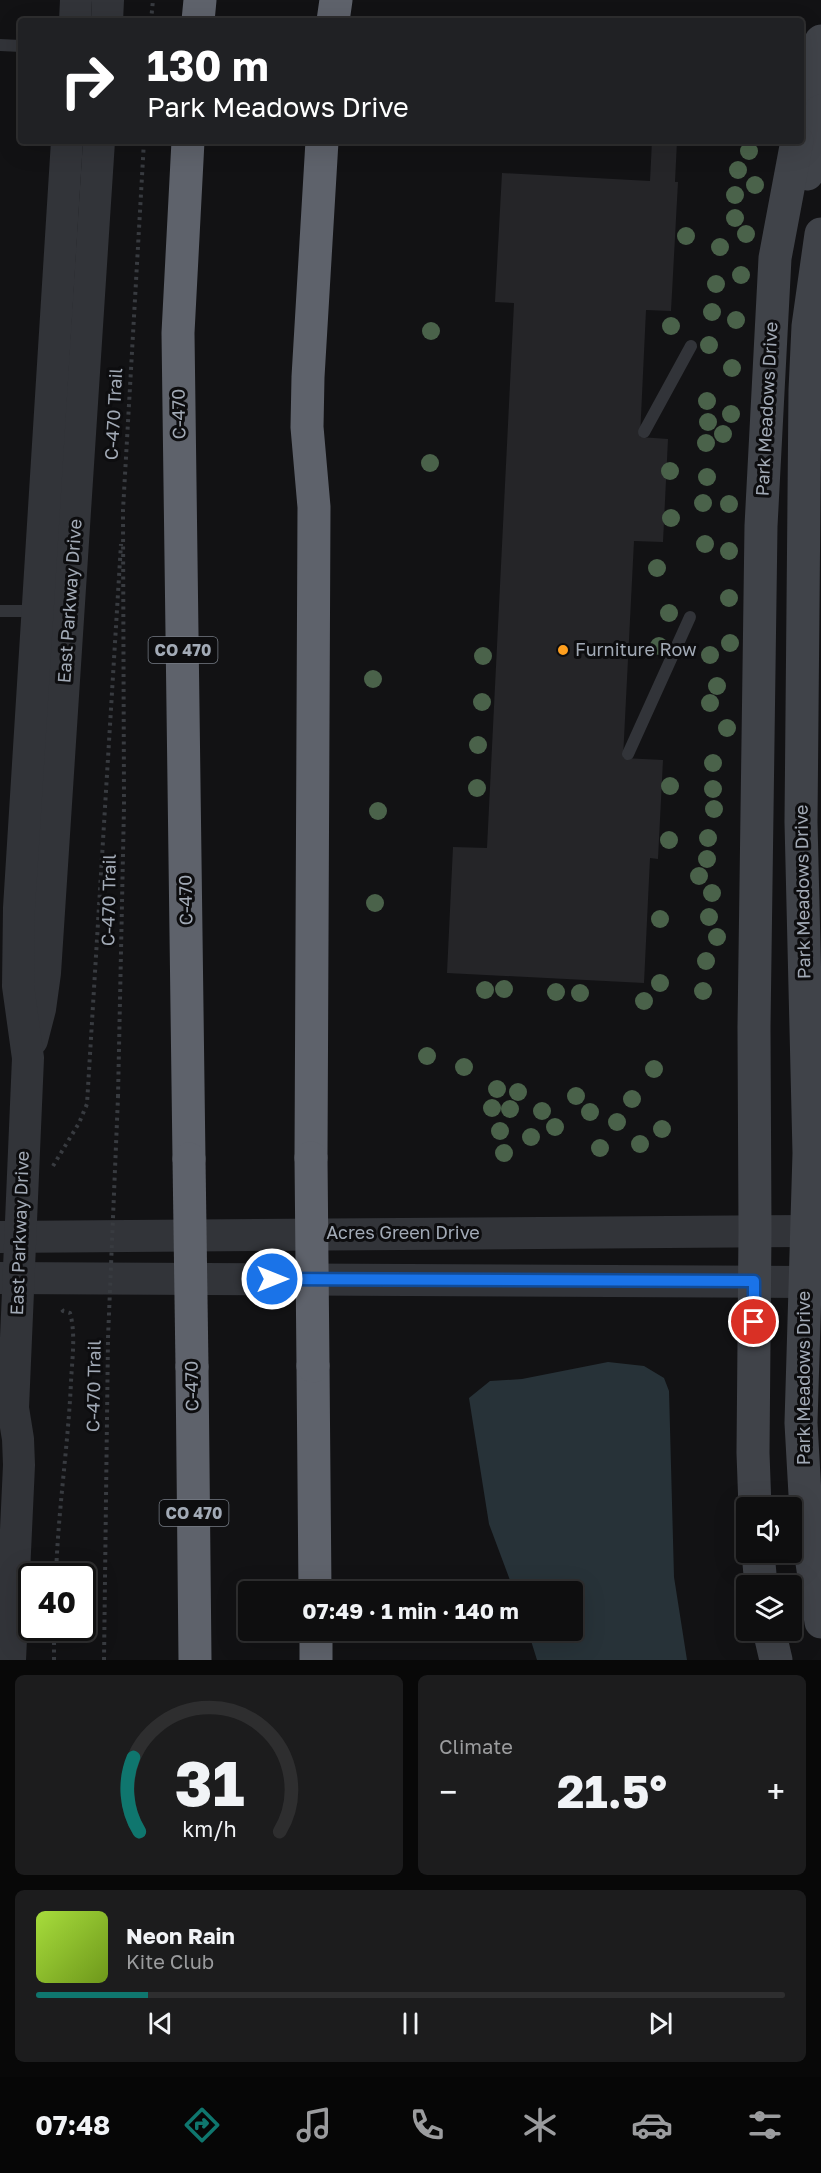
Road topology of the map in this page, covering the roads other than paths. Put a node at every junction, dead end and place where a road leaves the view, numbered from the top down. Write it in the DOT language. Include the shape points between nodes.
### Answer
graph roads {
  1 [pos="76,0"];
  2 [pos="108,0"];
  3 [pos="200,0"];
  4 [pos="336,0"];
  5 [pos="75,18"];
  6 [pos="107,18"];
  7 [pos="198,18"];
  8 [pos="333,18"];
  9 [pos="821,41"];
  10 [pos="0,45"];
  11 [pos="18,46"];
  12 [pos="804,110"];
  13 [pos="821,111"];
  14 [pos="67,144"];
  15 [pos="99,144"];
  16 [pos="188,144"];
  17 [pos="322,144"];
  18 [pos="796,144"];
  19 [pos="821,234"];
  20 [pos="775,258"];
  21 [pos="815,269"];
  22 [pos="691,346"];
  23 [pos="813,429"];
  24 [pos="644,432"];
  25 [pos="761,526"];
  26 [pos="0,611"];
  27 [pos="53,612"];
  28 [pos="690,617"];
  29 [pos="802,660"];
  30 [pos="760,728"];
  31 [pos="628,754"];
  32 [pos="803,880"];
  33 [pos="28,1058"];
  34 [pos="755,1231"];
  35 [pos="807,1232"];
  36 [pos="10,1238"];
  37 [pos="9,1278"];
  38 [pos="754,1281"];
  39 [pos="805,1282"];
  40 [pos="12,1408"];
  41 [pos="0,1443"];
  42 [pos="755,1497"];
  43 [pos="315,1581"];
  44 [pos="821,1622"];
  45 [pos="316,1641"];
  46 [pos="772,1641"];
  47 [pos="10,1660"];
  48 [pos="195,1660"];
  49 [pos="316,1660"];
  50 [pos="776,1660"];
  1 -- 5 [label="street"];
  2 -- 6 [label="street"];
  3 -- 7 [label="highway"];
  4 -- 8 [label="highway"];
  9 -- 12 [label="main road"];
  10 -- 11 [label="lane"];
  13 -- 21 [label="main road" via="796,228"];
  14 -- 27 [label="street, East Parkway Drive"];
  15 -- 27 [label="street, East Parkway Drive"];
  16 -- 48 [label="highway, C-470 / CO 470, bridge" via="178,333"];
  17 -- 43 [label="highway, bridge" via="307,426 314,519 311,1158"];
  18 -- 20 [label="main road, Park Meadows Drive"];
  19 -- 21 [label="main road, Park Meadows Drive"];
  20 -- 23 [label="main road" via="786,295 780,401"];
  20 -- 25 [label="main road, Park Meadows Drive"];
  21 -- 23 [label="main road, Park Meadows Drive" via="808,326"];
  22 -- 24 [label="lane"];
  23 -- 29 [label="main road, Park Meadows Drive"];
  25 -- 29 [label="main road" via="778,561 778,642"];
  25 -- 30 [label="main road, Park Meadows Drive"];
  26 -- 27 [label="lane"];
  27 -- 33 [label="street, East Parkway Drive" via="45,973"];
  27 -- 33 [label="street, East Parkway Drive" via="14,908 18,986"];
  28 -- 31 [label="lane"];
  29 -- 32 [label="main road, Park Meadows Drive"];
  30 -- 32 [label="main road" via="778,765 778,854"];
  30 -- 34 [label="main road, Park Meadows Drive" via="754,1027"];
  32 -- 35 [label="main road, Park Meadows Drive"];
  33 -- 36 [label="street, East Parkway Drive"];
  34 -- 35 [label="street, Acres Green Drive"];
  34 -- 36 [label="street, Acres Green Drive"];
  34 -- 38 [label="main road, Park Meadows Drive"];
  35 -- 39 [label="main road, Park Meadows Drive"];
  36 -- 37 [label="street, East Parkway Drive"];
  37 -- 38 [label="street"];
  37 -- 40 [label="street, East Parkway Drive"];
  38 -- 39 [label="street"];
  38 -- 42 [label="main road, Park Meadows Drive"];
  39 -- 44 [label="main road, Park Meadows Drive" via="801,1423 805,1503"];
  40 -- 41 [label="street, East Parkway Drive"];
  40 -- 47 [label="street, East Parkway Drive" via="19,1466"];
  45 -- 49 [label="highway"];
  46 -- 50 [label="main road"];
}
